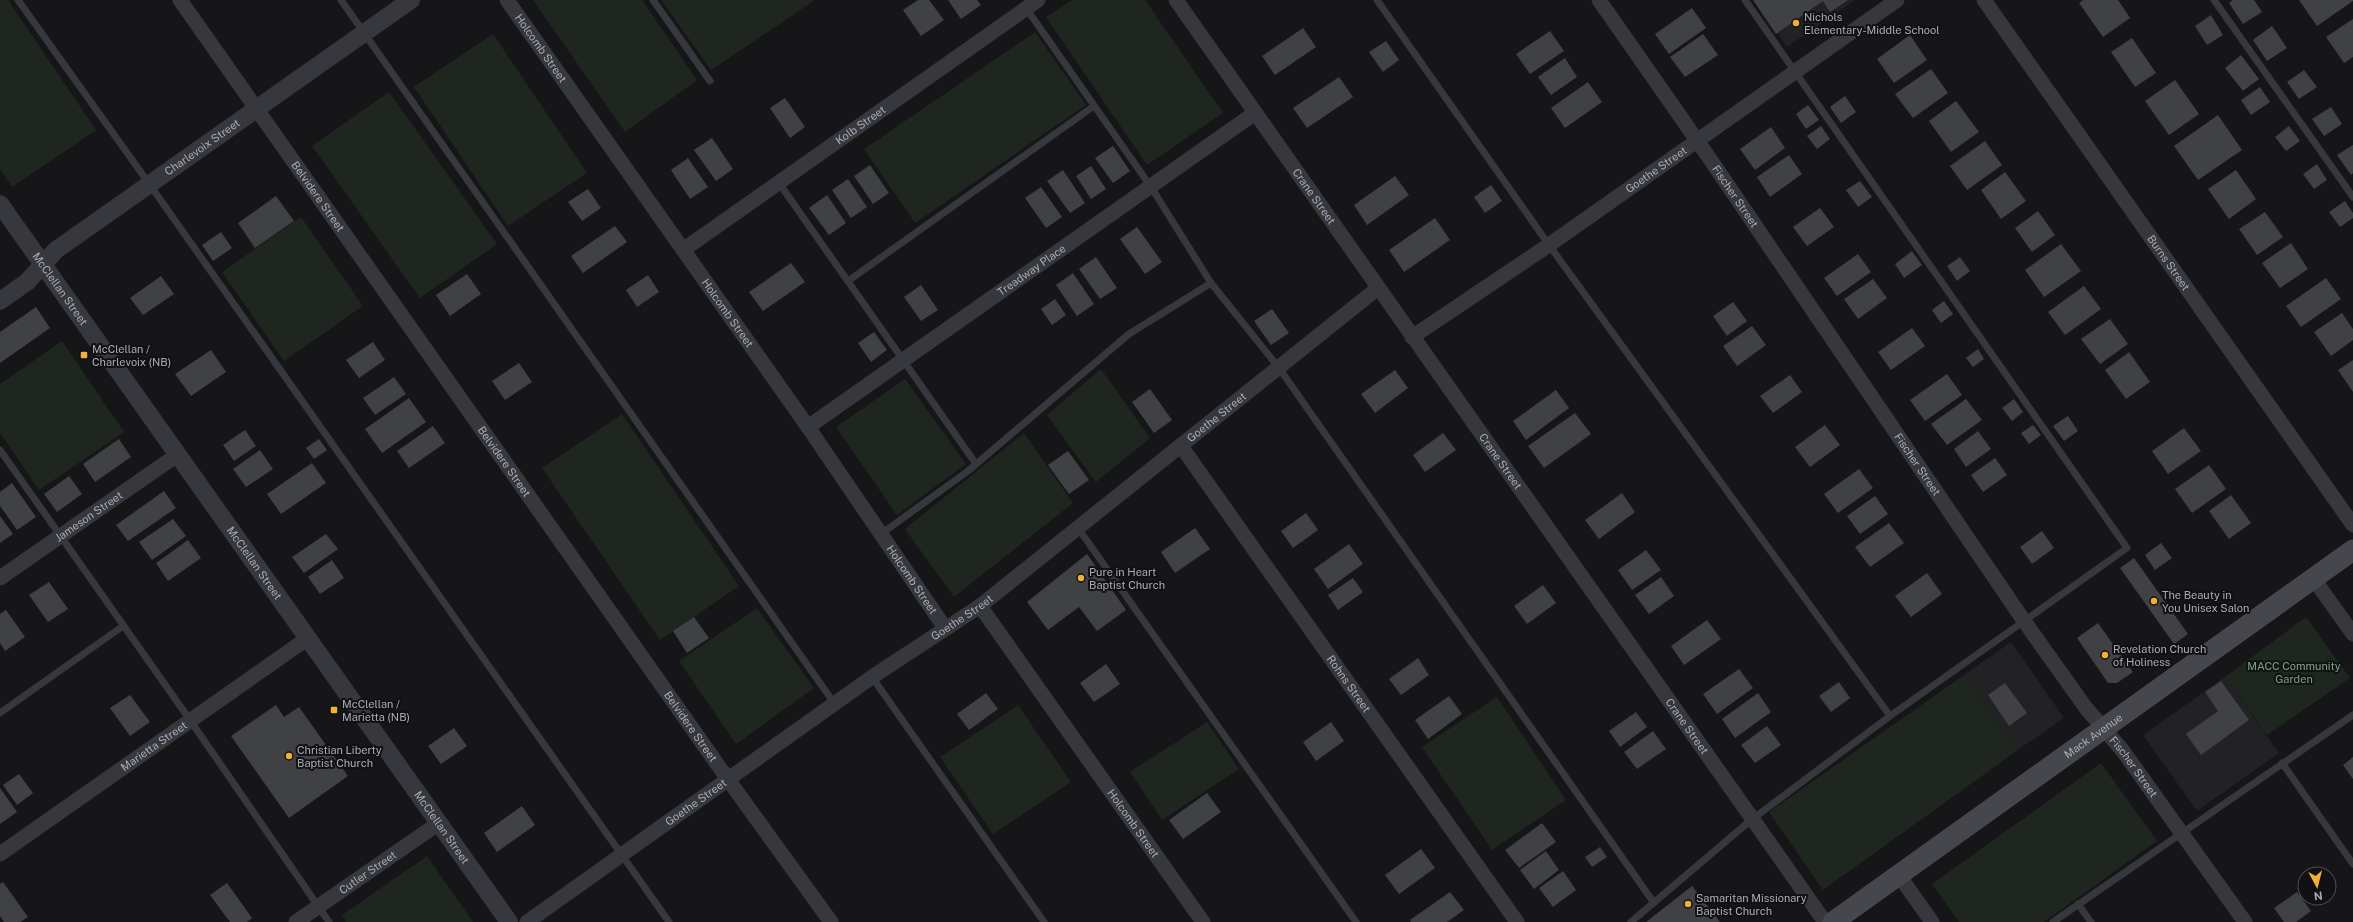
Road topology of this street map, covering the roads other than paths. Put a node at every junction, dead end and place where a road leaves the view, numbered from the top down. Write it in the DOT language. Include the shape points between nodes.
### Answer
graph roads {
  1 [pos="18,0"];
  2 [pos="180,0"];
  3 [pos="341,0"];
  4 [pos="411,0"];
  5 [pos="507,0"];
  6 [pos="653,0"];
  7 [pos="1176,0"];
  8 [pos="1377,0"];
  9 [pos="1598,0"];
  10 [pos="1744,0"];
  11 [pos="1897,0"];
  12 [pos="1984,0"];
  13 [pos="2214,0"];
  14 [pos="1032,4"];
  15 [pos="364,32"];
  16 [pos="1795,72"];
  17 [pos="710,81"];
  18 [pos="1094,106"];
  19 [pos="257,109"];
  20 [pos="1255,113"];
  21 [pos="1697,141"];
  22 [pos="779,183"];
  23 [pos="150,184"];
  24 [pos="1151,187"];
  25 [pos="2353,197"];
  26 [pos="0,204"];
  27 [pos="1549,245"];
  28 [pos="683,250"];
  29 [pos="42,265"];
  30 [pos="848,281"];
  31 [pos="1211,282"];
  32 [pos="1378,288"];
  33 [pos="0,301"];
  34 [pos="1412,337"];
  35 [pos="904,360"];
  36 [pos="1279,368"];
  37 [pos="808,427"];
  38 [pos="1182,446"];
  39 [pos="0,450"];
  40 [pos="176,454"];
  41 [pos="976,464"];
  42 [pos="2353,525"];
  43 [pos="1078,528"];
  44 [pos="881,534"];
  45 [pos="60,536"];
  46 [pos="2353,550"];
  47 [pos="0,578"];
  48 [pos="2313,578"];
  49 [pos="980,606"];
  50 [pos="2024,621"];
  51 [pos="123,626"];
  52 [pos="945,628"];
  53 [pos="2353,634"];
  54 [pos="308,638"];
  55 [pos="872,676"];
  56 [pos="834,703"];
  57 [pos="0,713"];
  58 [pos="2353,715"];
  59 [pos="1890,716"];
  60 [pos="190,720"];
  61 [pos="2104,728"];
  62 [pos="2282,762"];
  63 [pos="727,778"];
  64 [pos="1751,820"];
  65 [pos="438,822"];
  66 [pos="2181,832"];
  67 [pos="0,854"];
  68 [pos="622,855"];
  69 [pos="2353,864"];
  70 [pos="1898,874"];
  71 [pos="1654,904"];
  72 [pos="2078,904"];
  73 [pos="318,907"];
  74 [pos="296,922"];
  75 [pos="329,922"];
  76 [pos="509,922"];
  77 [pos="527,922"];
  78 [pos="669,922"];
  79 [pos="831,922"];
  80 [pos="1044,922"];
  81 [pos="1203,922"];
  82 [pos="1356,922"];
  83 [pos="1517,922"];
  84 [pos="1630,922"];
  85 [pos="1824,922"];
  86 [pos="1833,922"];
  87 [pos="1932,922"];
  88 [pos="2053,922"];
  89 [pos="2091,922"];
  90 [pos="2245,922"];
  1 -- 23 [label="lane"];
  2 -- 19 [label="street, Belvidere Street"];
  3 -- 15 [label="lane"];
  4 -- 15 [label="street, Charlevoix Street"];
  5 -- 28 [label="street, Holcomb Street"];
  6 -- 17 [label="lane"];
  7 -- 20 [label="street, Crane Street"];
  8 -- 27 [label="lane"];
  9 -- 21 [label="street, Fischer Street"];
  10 -- 16 [label="lane"];
  11 -- 16 [label="street, Goethe Street"];
  12 -- 42 [label="street, Burns Street"];
  13 -- 25 [label="lane"];
  14 -- 18 [label="lane"];
  14 -- 22 [label="street, Kolb Street"];
  15 -- 19 [label="street, Charlevoix Street"];
  15 -- 56 [label="lane"];
  16 -- 21 [label="street, Goethe Street"];
  16 -- 50 [label="lane" via="2127,548"];
  18 -- 24 [label="lane"];
  18 -- 30 [label="lane"];
  19 -- 23 [label="street, Charlevoix Street"];
  19 -- 63 [label="street, Belvidere Street"];
  20 -- 24 [label="street, Treadway Place"];
  20 -- 32 [label="street, Crane Street"];
  21 -- 27 [label="street, Goethe Street"];
  21 -- 50 [label="street, Fischer Street"];
  22 -- 28 [label="street, Kolb Street"];
  22 -- 30 [label="lane"];
  23 -- 29 [label="street, Charlevoix Street" via="56,250"];
  23 -- 68 [label="lane"];
  24 -- 31 [label="lane"];
  24 -- 35 [label="street, Treadway Place"];
  26 -- 29 [label="street, McClellan Street"];
  27 -- 34 [label="street, Goethe Street"];
  27 -- 59 [label="lane"];
  28 -- 37 [label="street, Holcomb Street"];
  29 -- 33 [label="street, Charlevoix Street" via="26,282"];
  29 -- 40 [label="street, McClellan Street"];
  30 -- 35 [label="lane"];
  31 -- 36 [label="lane"];
  31 -- 41 [label="lane" via="1130,334"];
  32 -- 34 [label="street, Crane Street"];
  32 -- 36 [label="street, Goethe Street"];
  34 -- 64 [label="street, Crane Street"];
  35 -- 37 [label="street, Treadway Place"];
  35 -- 41 [label="lane"];
  36 -- 38 [label="street, Goethe Street"];
  36 -- 71 [label="lane"];
  37 -- 44 [label="street, Holcomb Street"];
  38 -- 43 [label="street, Goethe Street"];
  38 -- 83 [label="street, Rohns Street"];
  39 -- 45 [label="lane"];
  40 -- 45 [label="street, Jameson Street"];
  40 -- 54 [label="street, McClellan Street"];
  41 -- 44 [label="lane"];
  43 -- 49 [label="street, Goethe Street"];
  43 -- 82 [label="lane"];
  44 -- 52 [label="street, Holcomb Street"];
  45 -- 47 [label="street, Jameson Street"];
  45 -- 51 [label="lane"];
  46 -- 48 [label="main road, Mack Avenue"];
  48 -- 53 [label="street"];
  48 -- 61 [label="main road, Mack Avenue"];
  49 -- 52 [label="street, Goethe Street"];
  49 -- 81 [label="street, Holcomb Street"];
  50 -- 59 [label="lane"];
  50 -- 61 [label="street, Fischer Street" via="2086,708"];
  51 -- 57 [label="lane"];
  51 -- 60 [label="lane"];
  52 -- 55 [label="street, Goethe Street"];
  54 -- 60 [label="street, Marietta Street"];
  54 -- 65 [label="street, McClellan Street"];
  55 -- 56 [label="street, Goethe Street"];
  55 -- 80 [label="lane"];
  56 -- 63 [label="street, Goethe Street"];
  58 -- 62 [label="lane"];
  59 -- 64 [label="lane"];
  60 -- 67 [label="street, Marietta Street"];
  60 -- 73 [label="lane"];
  61 -- 66 [label="street, Fischer Street"];
  61 -- 70 [label="main road, Mack Avenue"];
  62 -- 66 [label="lane"];
  62 -- 69 [label="lane"];
  63 -- 68 [label="street, Goethe Street"];
  63 -- 79 [label="street, Belvidere Street"];
  64 -- 71 [label="lane"];
  64 -- 85 [label="street, Crane Street"];
  65 -- 73 [label="street, Cutler Street"];
  65 -- 76 [label="street, McClellan Street"];
  66 -- 72 [label="lane"];
  66 -- 90 [label="street, Fischer Street"];
  68 -- 77 [label="street, Goethe Street"];
  68 -- 78 [label="lane"];
  70 -- 86 [label="main road, Mack Avenue"];
  70 -- 87 [label="street"];
  71 -- 84 [label="lane"];
  72 -- 88 [label="lane"];
  72 -- 89 [label="lane"];
  73 -- 74 [label="street, Cutler Street"];
  73 -- 75 [label="lane"];
}
